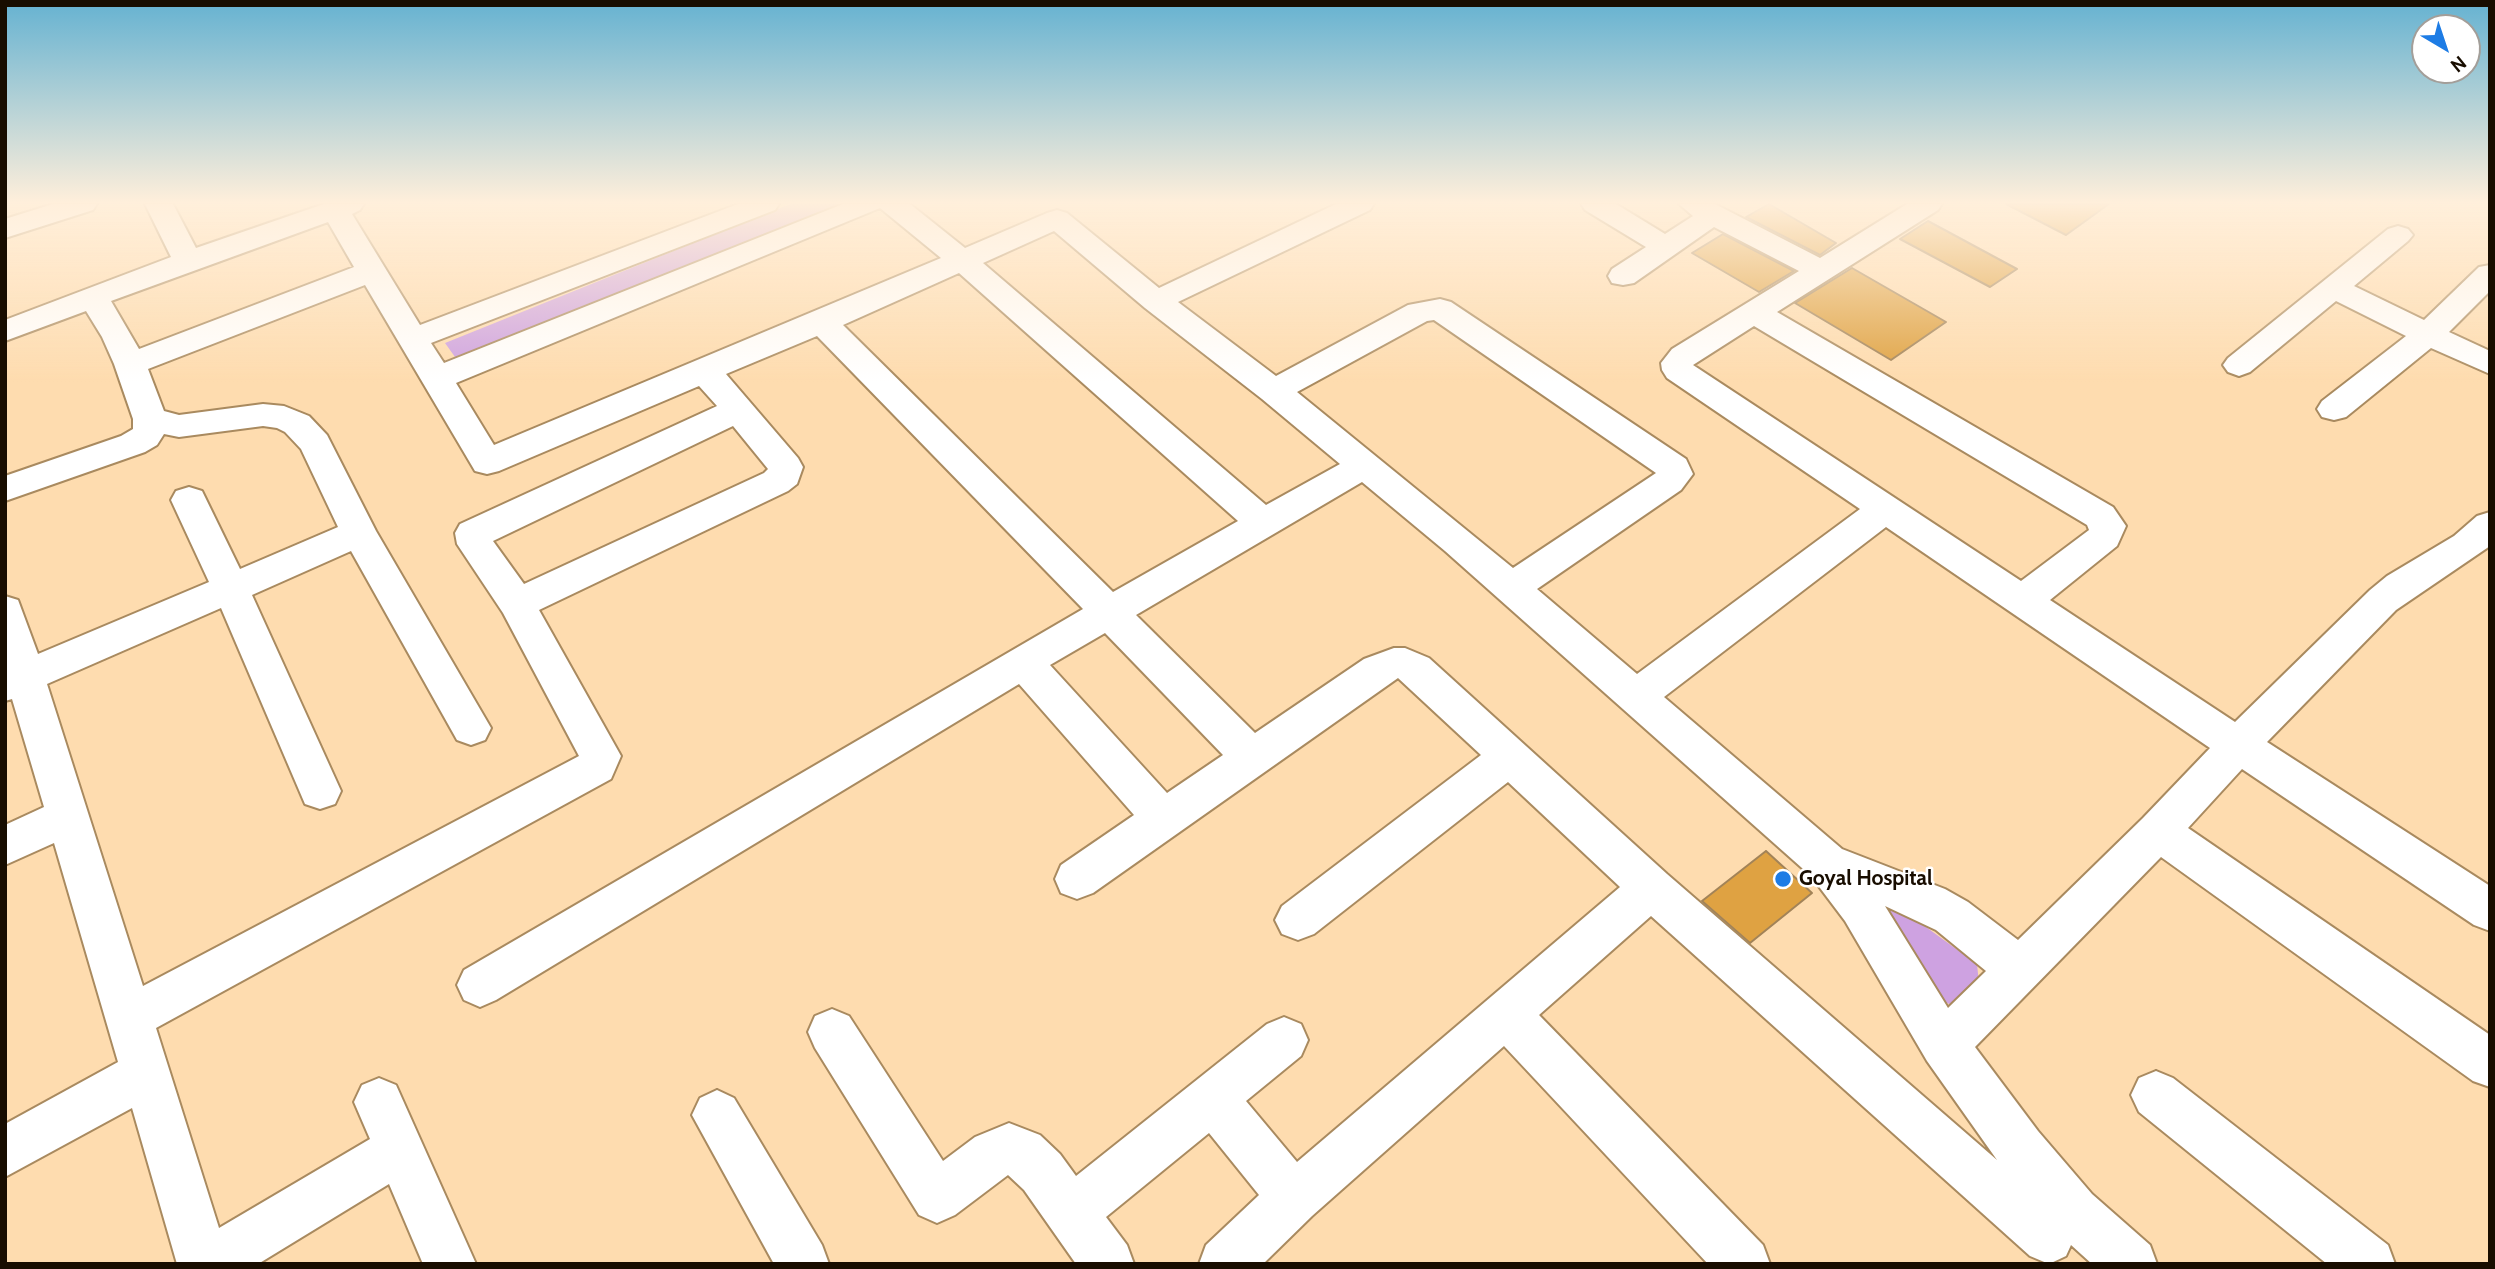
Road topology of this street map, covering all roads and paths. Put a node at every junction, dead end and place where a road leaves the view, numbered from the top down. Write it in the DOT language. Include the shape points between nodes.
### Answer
graph roads {
  1 [pos="183,263"];
  2 [pos="368,263"];
  3 [pos="611,263"];
  4 [pos="742,263"];
  5 [pos="958,263"];
  6 [pos="966,263"];
  7 [pos="1110,263"];
  8 [pos="1235,263"];
  9 [pos="1642,263"];
  10 [pos="1808,263"];
  11 [pos="1835,263"];
  12 [pos="2363,263"];
  13 [pos="372,271"];
  14 [pos="1823,271"];
  15 [pos="2490,274"];
  16 [pos="1623,276"];
  17 [pos="2333,288"];
  18 [pos="94,299"];
  19 [pos="1156,301"];
  20 [pos="1756,313"];
  21 [pos="822,322"];
  22 [pos="5,331"];
  23 [pos="2427,335"];
  24 [pos="413,339"];
  25 [pos="130,364"];
  26 [pos="2490,364"];
  27 [pos="2239,365"];
  28 [pos="705,371"];
  29 [pos="438,378"];
  30 [pos="1274,391"];
  31 [pos="738,410"];
  32 [pos="2334,410"];
  33 [pos="150,419"];
  34 [pos="487,462"];
  35 [pos="1363,466"];
  36 [pos="5,489"];
  37 [pos="189,500"];
  38 [pos="1885,509"];
  39 [pos="1262,522"];
  40 [pos="2490,525"];
  41 [pos="359,533"];
  42 [pos="473,533"];
  43 [pos="1511,588"];
  44 [pos="231,589"];
  45 [pos="2024,600"];
  46 [pos="517,604"];
  47 [pos="5,610"];
  48 [pos="1109,613"];
  49 [pos="1023,662"];
  50 [pos="16,680"];
  51 [pos="1636,696"];
  52 [pos="471,728"];
  53 [pos="2238,745"];
  54 [pos="1252,757"];
  55 [pos="1508,758"];
  56 [pos="320,791"];
  57 [pos="66,817"];
  58 [pos="1164,819"];
  59 [pos="2158,831"];
  60 [pos="5,846"];
  61 [pos="1826,863"];
  62 [pos="1077,879"];
  63 [pos="1651,888"];
  64 [pos="2490,911"];
  65 [pos="1298,920"];
  66 [pos="2021,970"];
  67 [pos="480,985"];
  68 [pos="1507,1015"];
  69 [pos="130,1017"];
  70 [pos="832,1031"];
  71 [pos="1284,1040"];
  72 [pos="1944,1045"];
  73 [pos="2490,1064"];
  74 [pos="146,1073"];
  75 [pos="2156,1095"];
  76 [pos="1212,1098"];
  77 [pos="379,1102"];
  78 [pos="717,1115"];
  79 [pos="400,1149"];
  80 [pos="5,1152"];
  81 [pos="1294,1198"];
  82 [pos="1071,1213"];
  83 [pos="2049,1238"];
  84 [pos="1722,1256"];
  85 [pos="206,1264"];
  86 [pos="450,1264"];
  87 [pos="803,1264"];
  88 [pos="1108,1264"];
  89 [pos="1225,1264"];
  90 [pos="2132,1264"];
  91 [pos="2369,1264"];
  1 -- 18 [label="street"];
  2 -- 13 [label="street"];
  3 -- 24 [label="street"];
  4 -- 29 [label="street"];
  5 -- 21 [label="street"];
  6 -- 39 [label="street"];
  7 -- 19 [label="street"];
  8 -- 19 [label="street"];
  9 -- 16 [label="street"];
  10 -- 14 [label="street"];
  11 -- 14 [label="street"];
  12 -- 17 [label="street"];
  13 -- 24 [label="street"];
  13 -- 25 [label="street"];
  14 -- 20 [label="street"];
  15 -- 23 [label="street"];
  17 -- 23 [label="street"];
  17 -- 27 [label="street"];
  18 -- 22 [label="street"];
  18 -- 25 [label="street"];
  19 -- 30 [label="street"];
  20 -- 38 [label="street" via="1683,356 1678,370"];
  20 -- 45 [label="street" via="2101,516 2108,526 2104,537"];
  21 -- 28 [label="street"];
  21 -- 48 [label="street"];
  23 -- 26 [label="street"];
  23 -- 32 [label="street"];
  24 -- 29 [label="street"];
  25 -- 33 [label="street"];
  28 -- 31 [label="street"];
  28 -- 34 [label="street"];
  29 -- 34 [label="street"];
  30 -- 35 [label="street"];
  30 -- 43 [label="street" via="1419,312 1440,310 1674,468 1676,474 1669,481"];
  31 -- 42 [label="street"];
  31 -- 46 [label="street" via="786,467 785,475"];
  33 -- 36 [label="street" via="145,437 133,444"];
  33 -- 41 [label="street" via="179,426 263,415 291,420 315,443"];
  34 -- 42 [label="street" via="511,484 512,493 500,513"];
  35 -- 39 [label="street"];
  35 -- 43 [label="street"];
  37 -- 44 [label="street"];
  38 -- 45 [label="street"];
  38 -- 51 [label="street"];
  39 -- 48 [label="street"];
  40 -- 53 [label="street" via="2383,600"];
  41 -- 44 [label="street"];
  41 -- 52 [label="street"];
  42 -- 46 [label="street" via="475,544"];
  43 -- 51 [label="street"];
  44 -- 50 [label="street"];
  44 -- 56 [label="street"];
  45 -- 53 [label="street"];
  46 -- 69 [label="street" via="600,756 596,768"];
  47 -- 50 [label="street"];
  48 -- 49 [label="street"];
  48 -- 54 [label="street"];
  49 -- 58 [label="street"];
  49 -- 67 [label="street"];
  50 -- 57 [label="street"];
  51 -- 61 [label="street"];
  53 -- 59 [label="street"];
  53 -- 64 [label="street"];
  54 -- 55 [label="street" via="1378,670 1405,663"];
  54 -- 58 [label="street"];
  55 -- 63 [label="street"];
  55 -- 65 [label="street"];
  57 -- 60 [label="street"];
  57 -- 69 [label="street"];
  58 -- 62 [label="street"];
  59 -- 66 [label="street"];
  59 -- 73 [label="street"];
  61 -- 66 [label="street" via="1929,903"];
  61 -- 72 [label="street" via="1861,907"];
  63 -- 68 [label="street"];
  63 -- 83 [label="street"];
  66 -- 72 [label="street"];
  68 -- 81 [label="street"];
  68 -- 84 [label="street"];
  69 -- 74 [label="street"];
  70 -- 82 [label="street" via="937,1197 993,1154 1009,1148 1022,1153 1042,1172"];
  71 -- 76 [label="street"];
  72 -- 83 [label="street" via="2020,1149"];
  74 -- 80 [label="street"];
  74 -- 85 [label="street"];
  75 -- 91 [label="street"];
  76 -- 81 [label="street"];
  76 -- 82 [label="street"];
  77 -- 79 [label="street"];
  78 -- 87 [label="street"];
  79 -- 85 [label="street"];
  79 -- 86 [label="street"];
  81 -- 89 [label="street"];
  82 -- 88 [label="street"];
  83 -- 90 [label="street"];
}
